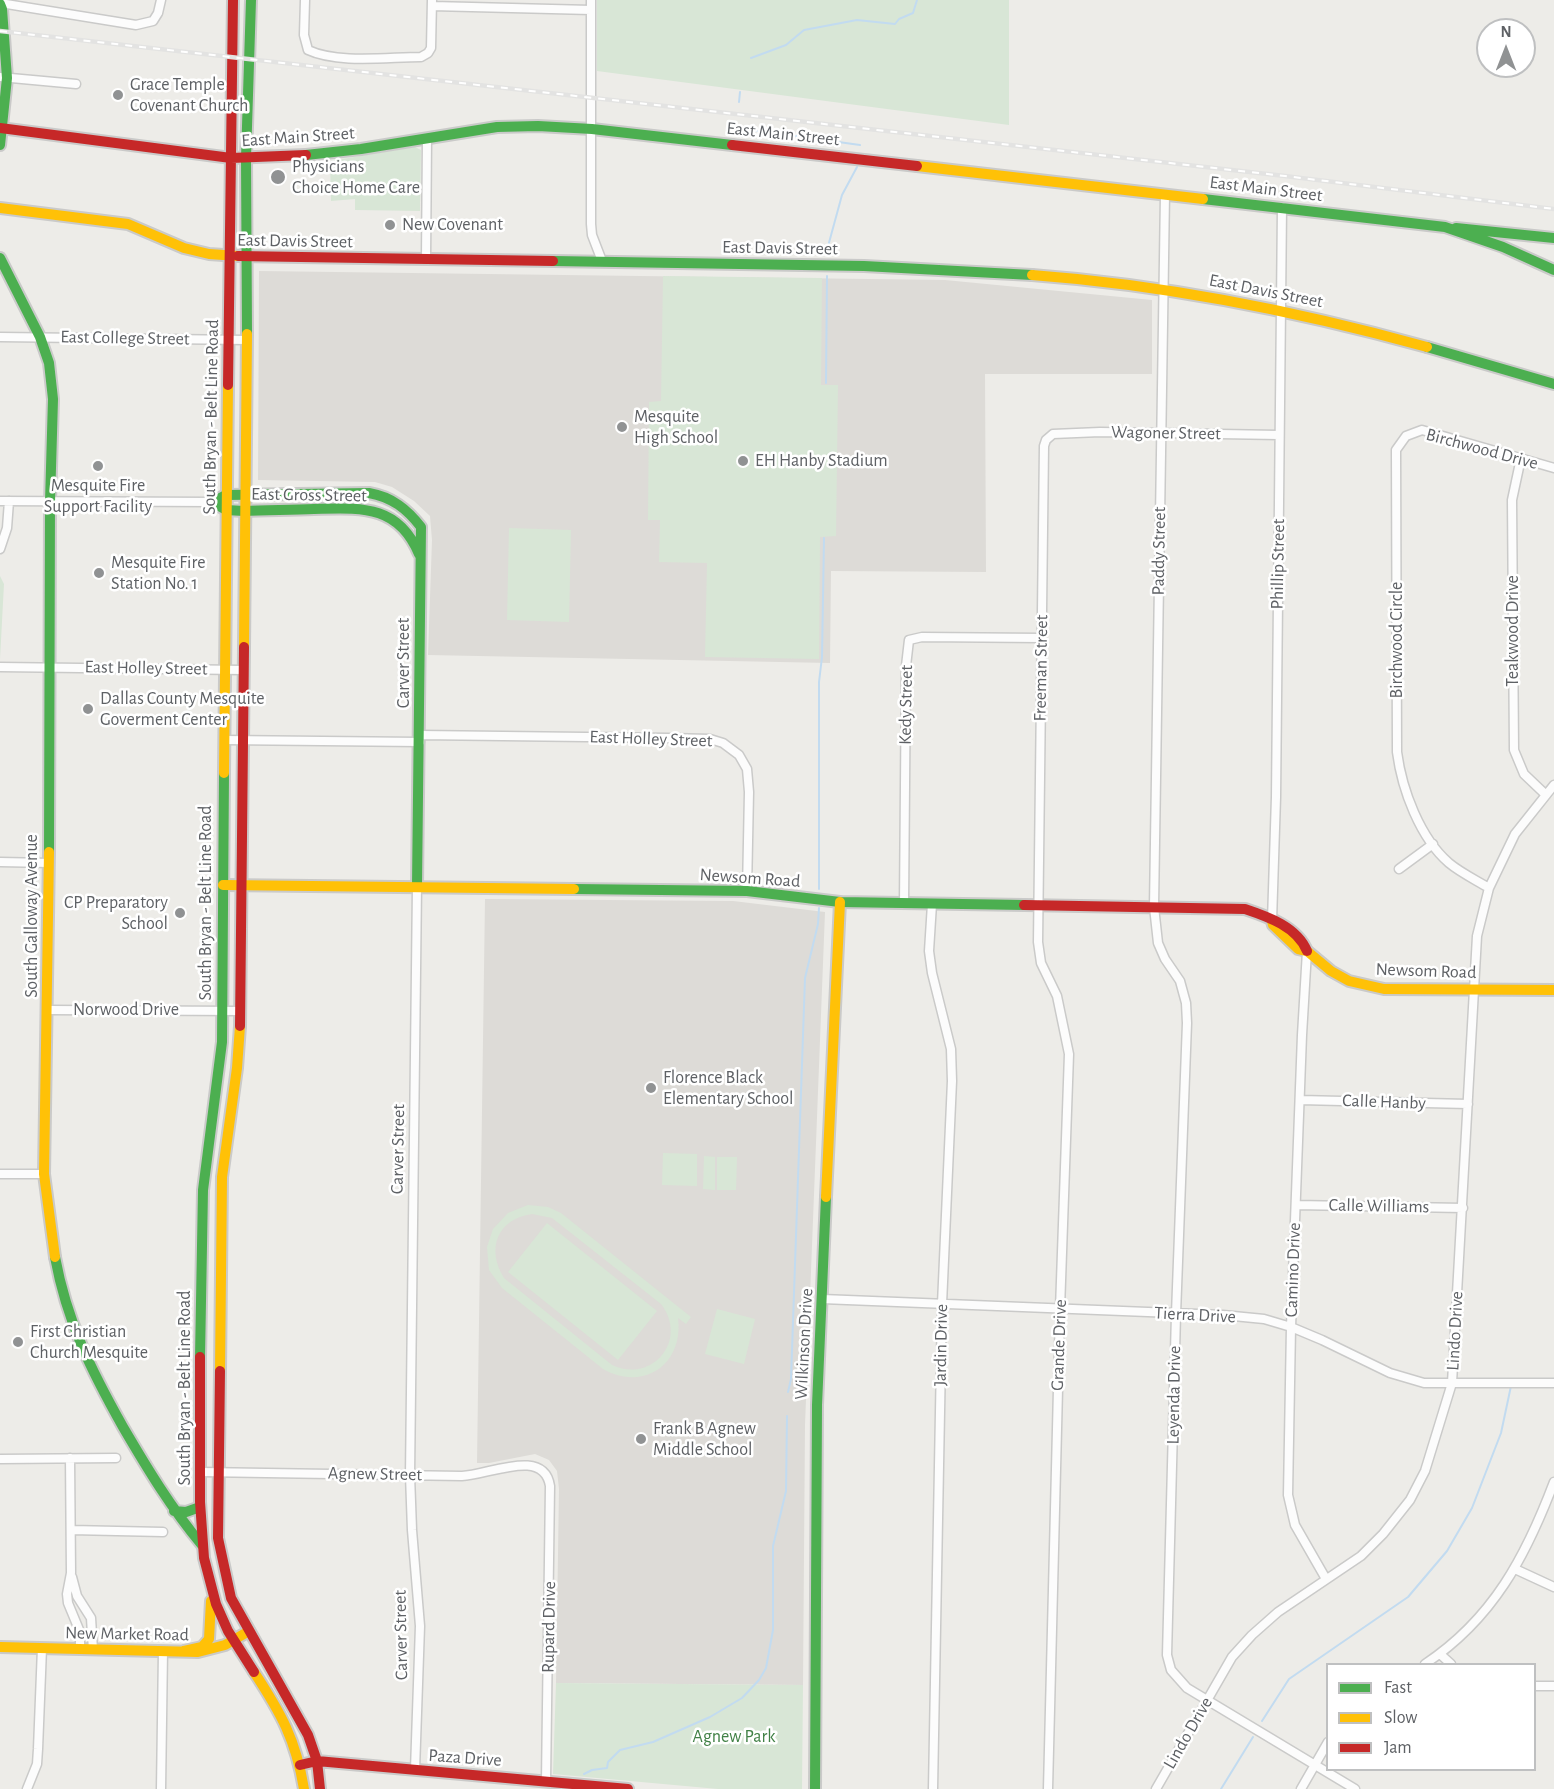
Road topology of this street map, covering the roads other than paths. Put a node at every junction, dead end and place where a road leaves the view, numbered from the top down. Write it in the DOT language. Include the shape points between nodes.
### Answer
graph roads {
  1 [pos="161,0"];
  2 [pos="233,0"];
  3 [pos="251,0"];
  4 [pos="304,0"];
  5 [pos="432,3"];
  6 [pos="0,4"];
  7 [pos="591,5"];
  8 [pos="590,54"];
  9 [pos="0,56"];
  10 [pos="4,77"];
  11 [pos="76,84"];
  12 [pos="1,128"];
  13 [pos="592,129"];
  14 [pos="427,138"];
  15 [pos="0,145"];
  16 [pos="231,158"];
  17 [pos="246,158"];
  18 [pos="1165,194"];
  19 [pos="1282,207"];
  20 [pos="0,208"];
  21 [pos="1446,226"];
  22 [pos="1554,238"];
  23 [pos="230,256"];
  24 [pos="247,257"];
  25 [pos="0,258"];
  26 [pos="426,258"];
  27 [pos="602,261"];
  28 [pos="1554,270"];
  29 [pos="1162,288"];
  30 [pos="1280,309"];
  31 [pos="0,337"];
  32 [pos="40,337"];
  33 [pos="228,340"];
  34 [pos="247,340"];
  35 [pos="1554,384"];
  36 [pos="1160,433"];
  37 [pos="1053,434"];
  38 [pos="1411,434"];
  39 [pos="1279,435"];
  40 [pos="1521,458"];
  41 [pos="1554,468"];
  42 [pos="226,495"];
  43 [pos="244,495"];
  44 [pos="5,501"];
  45 [pos="50,502"];
  46 [pos="213,502"];
  47 [pos="226,510"];
  48 [pos="244,511"];
  49 [pos="421,527"];
  50 [pos="0,549"];
  51 [pos="421,557"];
  52 [pos="225,581"];
  53 [pos="243,582"];
  54 [pos="1042,638"];
  55 [pos="0,667"];
  56 [pos="49,667"];
  57 [pos="225,670"];
  58 [pos="243,670"];
  59 [pos="420,739"];
  60 [pos="224,740"];
  61 [pos="242,740"];
  62 [pos="1554,785"];
  63 [pos="1545,794"];
  64 [pos="224,803"];
  65 [pos="242,803"];
  66 [pos="1433,844"];
  67 [pos="0,862"];
  68 [pos="49,863"];
  69 [pos="1399,869"];
  70 [pos="223,885"];
  71 [pos="241,885"];
  72 [pos="417,886"];
  73 [pos="1489,888"];
  74 [pos="747,891"];
  75 [pos="840,902"];
  76 [pos="904,904"];
  77 [pos="932,904"];
  78 [pos="1039,906"];
  79 [pos="1154,907"];
  80 [pos="1272,921"];
  81 [pos="1307,951"];
  82 [pos="1474,990"];
  83 [pos="1554,990"];
  84 [pos="48,1010"];
  85 [pos="222,1011"];
  86 [pos="241,1011"];
  87 [pos="1300,1100"];
  88 [pos="1468,1104"];
  89 [pos="0,1174"];
  90 [pos="44,1174"];
  91 [pos="1296,1205"];
  92 [pos="1463,1208"];
  93 [pos="822,1299"];
  94 [pos="942,1304"];
  95 [pos="1060,1310"];
  96 [pos="1176,1314"];
  97 [pos="1291,1327"];
  98 [pos="200,1372"];
  99 [pos="219,1373"];
  100 [pos="1452,1383"];
  101 [pos="1554,1383"];
  102 [pos="70,1458"];
  103 [pos="116,1458"];
  104 [pos="0,1459"];
  105 [pos="201,1472"];
  106 [pos="218,1472"];
  107 [pos="546,1474"];
  108 [pos="410,1475"];
  109 [pos="1554,1482"];
  110 [pos="200,1507"];
  111 [pos="174,1511"];
  112 [pos="71,1530"];
  113 [pos="163,1532"];
  114 [pos="202,1545"];
  115 [pos="1515,1569"];
  116 [pos="71,1573"];
  117 [pos="1326,1579"];
  118 [pos="209,1587"];
  119 [pos="1554,1587"];
  120 [pos="231,1598"];
  121 [pos="249,1631"];
  122 [pos="232,1641"];
  123 [pos="0,1647"];
  124 [pos="42,1648"];
  125 [pos="80,1650"];
  126 [pos="93,1650"];
  127 [pos="163,1651"];
  128 [pos="184,1651"];
  129 [pos="1440,1654"];
  130 [pos="1428,1663"];
  131 [pos="1449,1663"];
  132 [pos="1536,1686"];
  133 [pos="1554,1686"];
  134 [pos="1207,1700"];
  135 [pos="1326,1745"];
  136 [pos="317,1761"];
  137 [pos="300,1765"];
  138 [pos="1314,1765"];
  139 [pos="415,1770"];
  140 [pos="546,1781"];
  141 [pos="27,1789"];
  142 [pos="161,1789"];
  143 [pos="304,1789"];
  144 [pos="320,1789"];
  145 [pos="628,1789"];
  146 [pos="815,1789"];
  147 [pos="933,1789"];
  148 [pos="1048,1789"];
  149 [pos="1156,1789"];
  150 [pos="1301,1789"];
  151 [pos="1355,1789"];
  1 -- 6 [label="street" via="153,21 136,25"];
  2 -- 16 [label="main road, South Bryan - Belt Line Road"];
  3 -- 17 [label="main road, South Bryan - Belt Line Road"];
  4 -- 5 [label="street" via="308,50 329,56 422,57 431,48"];
  5 -- 7 [label="street"];
  6 -- 10 [label="main road"];
  7 -- 8 [label="street"];
  8 -- 13 [label="street"];
  8 -- 13 [label="street" via="585,67 585,116"];
  9 -- 10 [label="main road"];
  10 -- 11 [label="street"];
  10 -- 12 [label="main road"];
  12 -- 15 [label="main road"];
  12 -- 16 [label="main road, East Main Street"];
  13 -- 14 [label="main road, East Main Street" via="497,127"];
  13 -- 18 [label="main road, East Main Street"];
  13 -- 27 [label="street" via="591,224"];
  14 -- 17 [label="main road, East Main Street" via="361,149"];
  14 -- 26 [label="street"];
  16 -- 17 [label="main road, East Main Street"];
  16 -- 23 [label="main road, South Bryan - Belt Line Road"];
  17 -- 24 [label="main road, South Bryan - Belt Line Road"];
  18 -- 19 [label="main road, East Main Street"];
  18 -- 29 [label="street, Paddy Street"];
  19 -- 21 [label="main road, East Main Street"];
  19 -- 30 [label="street, Phillip Street"];
  20 -- 23 [label="main road, East Davis Street" via="128,224 184,248"];
  21 -- 22 [label="main road"];
  21 -- 28 [label="main road, East Main Street"];
  23 -- 24 [label="main road, East Davis Street"];
  23 -- 33 [label="main road, South Bryan - Belt Line Road"];
  24 -- 26 [label="main road, East Davis Street"];
  24 -- 34 [label="main road, South Bryan - Belt Line Road"];
  25 -- 32 [label="main road, South Galloway Avenue"];
  26 -- 27 [label="main road, East Davis Street"];
  27 -- 29 [label="main road, East Davis Street" via="989,271"];
  29 -- 30 [label="main road, East Davis Street"];
  29 -- 36 [label="street, Paddy Street"];
  30 -- 35 [label="main road, East Davis Street" via="1370,330"];
  30 -- 39 [label="street, Phillip Street"];
  31 -- 32 [label="street, East College Street"];
  32 -- 33 [label="street, East College Street"];
  32 -- 45 [label="main road, South Galloway Avenue" via="49,363 53,399"];
  33 -- 34 [label="street, East College Street"];
  33 -- 42 [label="main road, South Bryan - Belt Line Road"];
  34 -- 43 [label="main road, South Bryan - Belt Line Road"];
  36 -- 37 [label="street, Wagoner Street"];
  36 -- 39 [label="street, Wagoner Street"];
  36 -- 79 [label="street, Paddy Street"];
  37 -- 54 [label="street, Freeman Street" via="1044,446"];
  38 -- 40 [label="street, Birchwood Drive" via="1432,432"];
  38 -- 66 [label="street, Birchwood Circle" via="1396,450 1397,752 1414,813"];
  39 -- 80 [label="street, Phillip Street"];
  40 -- 41 [label="street, Birchwood Drive"];
  40 -- 63 [label="street, Teakwood Drive" via="1512,500 1514,750 1524,774"];
  42 -- 43 [label="main road, East Gross Street"];
  42 -- 46 [label="main road, East Gross Street"];
  42 -- 47 [label="main road, South Bryan - Belt Line Road"];
  43 -- 48 [label="main road, South Bryan - Belt Line Road"];
  43 -- 49 [label="main road, East Gross Street" via="383,495 397,502"];
  44 -- 45 [label="street, East Gross Street"];
  44 -- 50 [label="street" via="7,528"];
  45 -- 46 [label="street, East Gross Street"];
  45 -- 56 [label="main road, South Galloway Avenue"];
  46 -- 47 [label="main road, East Gross Street"];
  47 -- 48 [label="main road, East Gross Street"];
  47 -- 52 [label="main road, South Bryan - Belt Line Road"];
  48 -- 51 [label="main road, East Gross Street" via="371,510 409,533"];
  48 -- 53 [label="main road, South Bryan - Belt Line Road"];
  49 -- 51 [label="main road, Carver Street"];
  51 -- 59 [label="main road, Carver Street"];
  52 -- 53 [label="main road"];
  52 -- 57 [label="main road, South Bryan - Belt Line Road"];
  53 -- 58 [label="main road, South Bryan - Belt Line Road"];
  54 -- 76 [label="street, Kedy Street" via="909,640"];
  54 -- 78 [label="street, Freeman Street"];
  55 -- 56 [label="street, East Holley Street"];
  56 -- 57 [label="street, East Holley Street"];
  56 -- 68 [label="main road, South Galloway Avenue"];
  57 -- 58 [label="street, East Holley Street"];
  57 -- 60 [label="main road, South Bryan - Belt Line Road"];
  58 -- 61 [label="main road, South Bryan - Belt Line Road"];
  59 -- 61 [label="street, East Holley Street"];
  59 -- 72 [label="main road, Carver Street"];
  59 -- 74 [label="street, East Holley Street" via="700,738 723,742 739,754 747,769"];
  60 -- 61 [label="street, East Holley Street"];
  60 -- 64 [label="main road, South Bryan - Belt Line Road"];
  61 -- 65 [label="main road, South Bryan - Belt Line Road"];
  62 -- 63 [label="street, Lindo Drive"];
  63 -- 73 [label="street, Lindo Drive" via="1515,834"];
  64 -- 65 [label="main road"];
  64 -- 70 [label="main road, South Bryan - Belt Line Road"];
  65 -- 71 [label="main road, South Bryan - Belt Line Road"];
  66 -- 69 [label="street"];
  66 -- 73 [label="street, Birchwood Circle" via="1449,863"];
  67 -- 68 [label="street"];
  68 -- 84 [label="main road, South Galloway Avenue"];
  70 -- 71 [label="main road, Newsom Road"];
  70 -- 85 [label="main road, South Bryan - Belt Line Road"];
  71 -- 72 [label="main road, Newsom Road"];
  71 -- 86 [label="main road, South Bryan - Belt Line Road"];
  72 -- 74 [label="main road, Newsom Road"];
  72 -- 108 [label="street, Carver Street"];
  73 -- 82 [label="street, Lindo Drive" via="1477,936"];
  74 -- 75 [label="main road, Newsom Road"];
  75 -- 76 [label="main road, Newsom Road"];
  75 -- 93 [label="main road, Wilkinson Drive"];
  76 -- 77 [label="main road, Newsom Road"];
  77 -- 78 [label="main road, Newsom Road"];
  77 -- 94 [label="street, Jardin Drive" via="929,951 951,1049 952,1081"];
  78 -- 79 [label="main road, Newsom Road"];
  78 -- 95 [label="street, Grande Drive" via="1041,963 1057,996 1069,1054"];
  79 -- 80 [label="main road, Newsom Road" via="1245,909"];
  79 -- 96 [label="street, Leyenda Drive" via="1158,943 1180,981 1186,1003"];
  80 -- 81 [label="main road, Newsom Road" via="1284,925 1305,944"];
  81 -- 82 [label="main road, Newsom Road" via="1331,971 1361,985"];
  81 -- 87 [label="street, Camino Drive"];
  82 -- 83 [label="main road, Newsom Road"];
  82 -- 88 [label="street, Lindo Drive"];
  84 -- 85 [label="street, Norwood Drive"];
  84 -- 90 [label="main road, South Galloway Avenue"];
  85 -- 86 [label="street, Norwood Drive"];
  85 -- 98 [label="main road, South Bryan - Belt Line Road" via="220,1065 203,1191"];
  86 -- 99 [label="main road, South Bryan - Belt Line Road" via="222,1177"];
  87 -- 88 [label="street, Calle Hanby"];
  87 -- 91 [label="street, Camino Drive"];
  88 -- 92 [label="street, Lindo Drive"];
  89 -- 90 [label="street"];
  90 -- 111 [label="main road, South Galloway Avenue" via="54,1255 81,1346 142,1461"];
  91 -- 92 [label="street, Calle Williams"];
  91 -- 97 [label="street, Camino Drive"];
  92 -- 100 [label="street, Lindo Drive"];
  93 -- 94 [label="street, Tierra Drive"];
  93 -- 146 [label="main road, Wilkinson Drive" via="817,1405"];
  94 -- 95 [label="street, Tierra Drive"];
  94 -- 147 [label="street, Jardin Drive"];
  95 -- 96 [label="street, Tierra Drive"];
  95 -- 148 [label="street, Grande Drive"];
  96 -- 97 [label="street, Tierra Drive" via="1264,1319"];
  96 -- 134 [label="street, Leyenda Drive" via="1167,1655 1178,1680"];
  97 -- 100 [label="street, Tierra Drive" via="1390,1373 1424,1383"];
  97 -- 117 [label="street, Camino Drive" via="1288,1495 1295,1525"];
  98 -- 99 [label="main road"];
  98 -- 105 [label="main road, South Bryan - Belt Line Road"];
  99 -- 106 [label="main road, South Bryan - Belt Line Road"];
  100 -- 101 [label="street, Tierra Drive"];
  100 -- 117 [label="street, Lindo Drive" via="1425,1471 1410,1500 1361,1556"];
  102 -- 103 [label="street"];
  102 -- 104 [label="street"];
  102 -- 112 [label="street"];
  105 -- 106 [label="street, Agnew Street"];
  105 -- 110 [label="main road, South Bryan - Belt Line Road"];
  106 -- 108 [label="street, Agnew Street"];
  106 -- 120 [label="main road, South Bryan - Belt Line Road" via="218,1538"];
  107 -- 108 [label="street, Agnew Street" via="525,1464 470,1475"];
  107 -- 140 [label="street, Rupard Drive" via="550,1486"];
  108 -- 139 [label="street, Carver Street" via="420,1626"];
  109 -- 115 [label="street"];
  110 -- 111 [label="main road"];
  110 -- 114 [label="main road, South Bryan - Belt Line Road"];
  111 -- 114 [label="main road, South Galloway Avenue"];
  112 -- 113 [label="street"];
  112 -- 116 [label="street"];
  114 -- 118 [label="main road, South Bryan - Belt Line Road"];
  114 -- 120 [label="main road, South Galloway Avenue" via="211,1550 223,1588"];
  115 -- 119 [label="street"];
  115 -- 129 [label="street" via="1501,1592"];
  116 -- 125 [label="street" via="68,1603 79,1626"];
  116 -- 126 [label="street" via="77,1596 90,1618"];
  117 -- 134 [label="street, Lindo Drive" via="1252,1635 1232,1657"];
  118 -- 122 [label="main road, South Bryan - Belt Line Road"];
  118 -- 128 [label="main road" via="209,1639 202,1647"];
  120 -- 121 [label="main road, South Bryan - Belt Line Road"];
  121 -- 122 [label="main road, New Market Road"];
  121 -- 136 [label="main road, South Bryan - Belt Line Road" via="308,1735"];
  122 -- 128 [label="main road, New Market Road" via="212,1651"];
  122 -- 137 [label="main road, South Bryan - Belt Line Road" via="286,1724"];
  123 -- 124 [label="main road, New Market Road"];
  124 -- 125 [label="main road, New Market Road"];
  124 -- 141 [label="street" via="37,1764"];
  125 -- 126 [label="main road, New Market Road"];
  126 -- 127 [label="main road, New Market Road"];
  127 -- 128 [label="main road, New Market Road"];
  127 -- 142 [label="street"];
  129 -- 130 [label="street"];
  129 -- 131 [label="street"];
  132 -- 133 [label="street"];
  134 -- 138 [label="street, Leyenda Drive"];
  134 -- 149 [label="street, Lindo Drive"];
  135 -- 138 [label="street"];
  136 -- 137 [label="main road, Paza Drive"];
  136 -- 139 [label="main road, Paza Drive"];
  136 -- 144 [label="main road, South Bryan - Belt Line Road"];
  137 -- 143 [label="main road, South Bryan - Belt Line Road"];
  138 -- 150 [label="street"];
  138 -- 151 [label="street, Leyenda Drive"];
  139 -- 140 [label="main road, Paza Drive"];
  140 -- 145 [label="main road, Paza Drive"];
}
